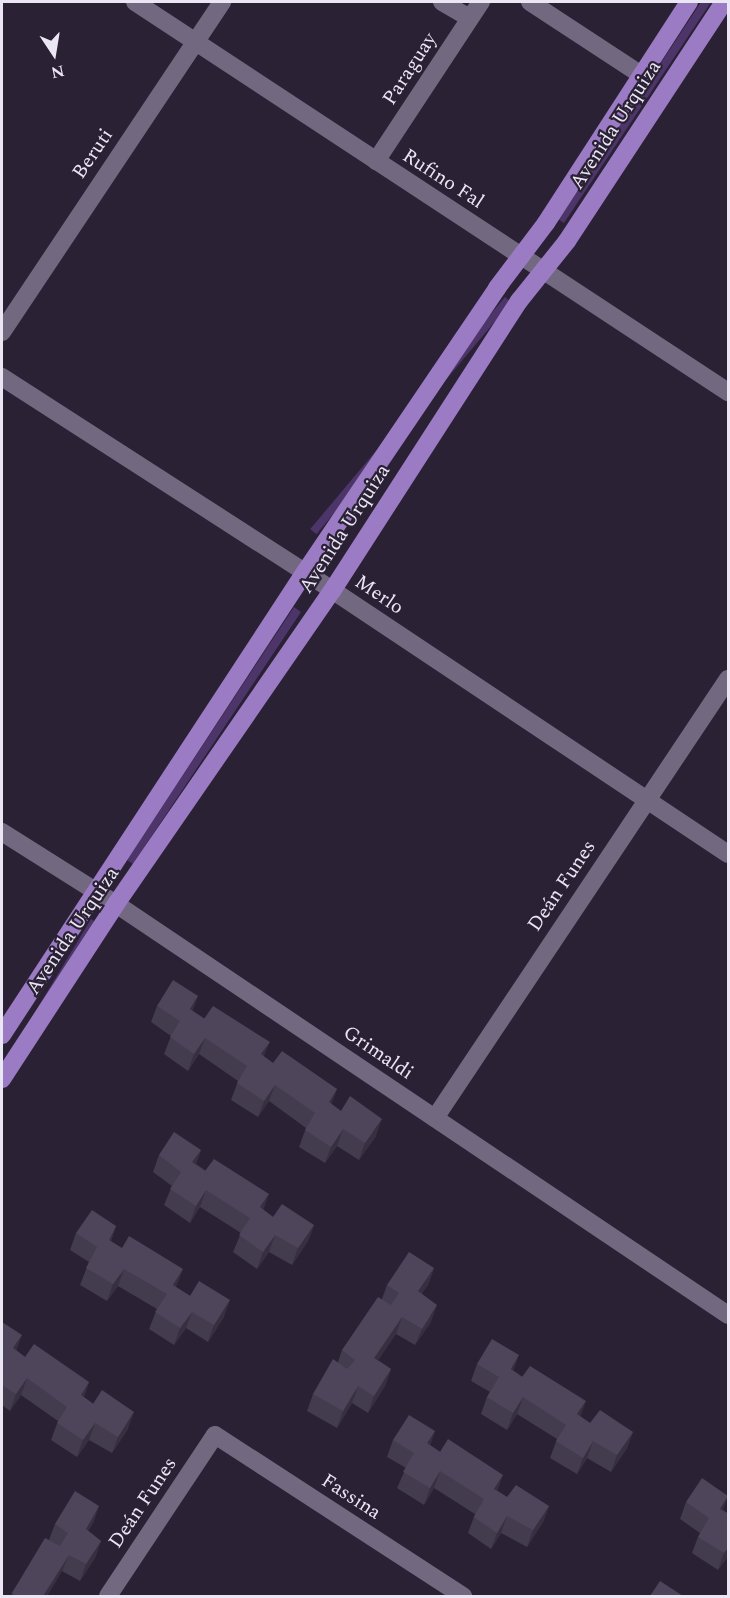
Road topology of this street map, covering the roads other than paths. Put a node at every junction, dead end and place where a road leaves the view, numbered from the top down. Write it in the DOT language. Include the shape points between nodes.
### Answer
graph roads {
  1 [pos="135,2"];
  2 [pos="222,2"];
  3 [pos="442,2"];
  4 [pos="481,2"];
  5 [pos="530,2"];
  6 [pos="689,2"];
  7 [pos="724,2"];
  8 [pos="470,18"];
  9 [pos="195,42"];
  10 [pos="643,76"];
  11 [pos="376,161"];
  12 [pos="521,256"];
  13 [pos="544,272"];
  14 [pos="2,332"];
  15 [pos="2,377"];
  16 [pos="729,392"];
  17 [pos="305,572"];
  18 [pos="332,591"];
  19 [pos="729,679"];
  20 [pos="645,801"];
  21 [pos="2,832"];
  22 [pos="729,854"];
  23 [pos="94,893"];
  24 [pos="116,904"];
  25 [pos="2,1035"];
  26 [pos="2,1079"];
  27 [pos="435,1118"];
  28 [pos="729,1315"];
  29 [pos="215,1435"];
  30 [pos="108,1596"];
  31 [pos="463,1596"];
  1 -- 9 [label="street, Rufino Fal"];
  2 -- 9 [label="street, Beruti"];
  3 -- 8 [label="street"];
  4 -- 8 [label="street, Paraguay"];
  5 -- 10 [label="street"];
  6 -- 10 [label="main road, Avenida Urquiza"];
  7 -- 13 [label="main road, Avenida Urquiza"];
  8 -- 11 [label="street, Paraguay"];
  9 -- 11 [label="street, Rufino Fal"];
  9 -- 14 [label="street, Beruti"];
  10 -- 12 [label="main road, Avenida Urquiza"];
  11 -- 12 [label="street, Rufino Fal"];
  12 -- 13 [label="street, Rufino Fal"];
  12 -- 17 [label="main road, Avenida Urquiza"];
  13 -- 16 [label="street, Rufino Fal"];
  13 -- 18 [label="main road, Avenida Urquiza" via="519,301"];
  15 -- 17 [label="street, Merlo"];
  17 -- 18 [label="street, Merlo"];
  17 -- 23 [label="main road, Avenida Urquiza"];
  18 -- 20 [label="street, Merlo"];
  18 -- 24 [label="main road, Avenida Urquiza"];
  19 -- 20 [label="street, Deán Funes"];
  20 -- 22 [label="street, Merlo"];
  20 -- 27 [label="street, Deán Funes"];
  21 -- 23 [label="street, Grimaldi"];
  23 -- 24 [label="street, Grimaldi"];
  23 -- 25 [label="main road, Avenida Urquiza"];
  24 -- 26 [label="main road, Avenida Urquiza"];
  24 -- 27 [label="street, Grimaldi"];
  27 -- 28 [label="street, Grimaldi"];
  29 -- 30 [label="street, Deán Funes"];
  29 -- 31 [label="street, Fassina"];
}
